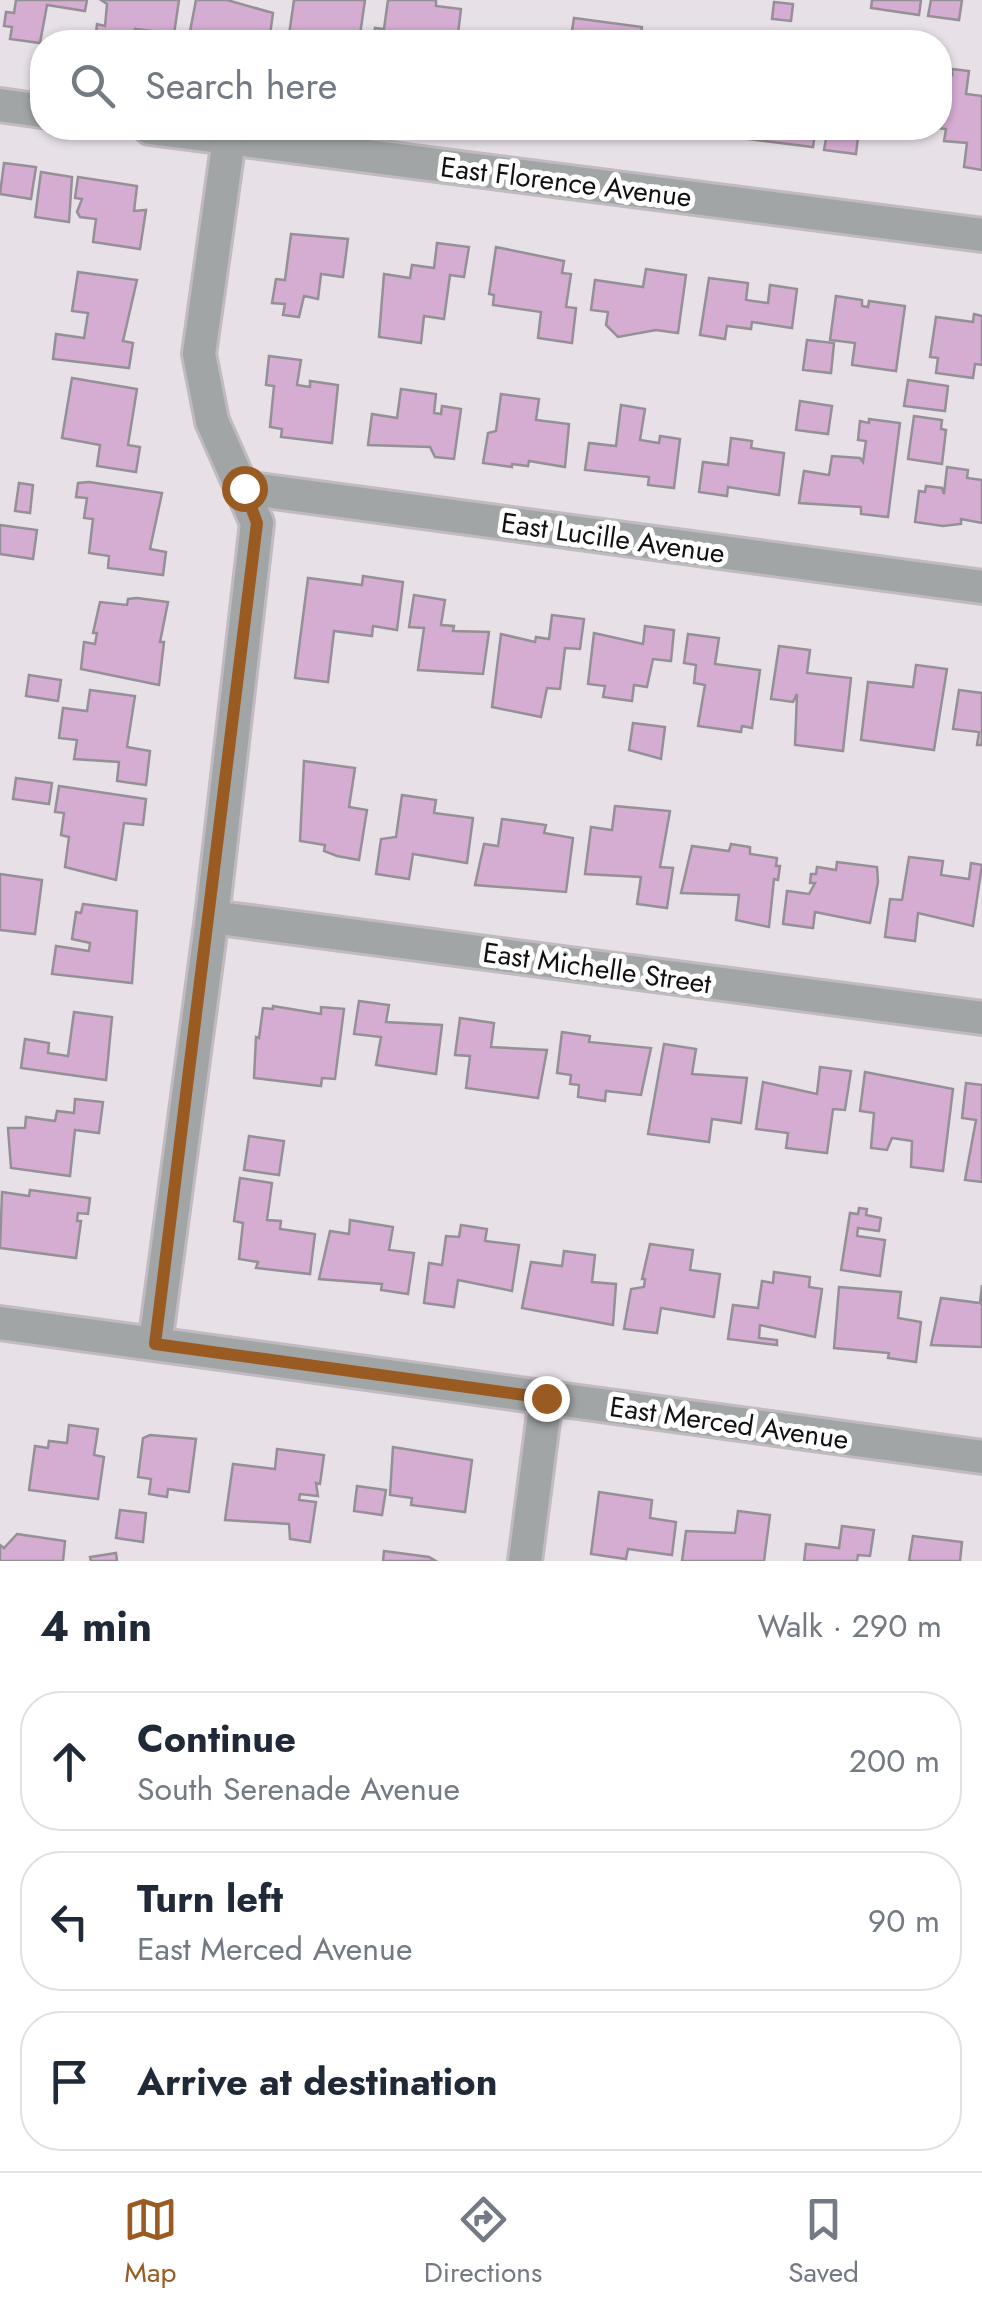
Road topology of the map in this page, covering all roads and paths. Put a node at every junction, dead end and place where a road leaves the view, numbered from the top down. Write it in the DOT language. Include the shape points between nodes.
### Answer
graph roads {
  1 [pos="0,105"];
  2 [pos="30,110"];
  3 [pos="229,140"];
  4 [pos="237,140"];
  5 [pos="982,234"];
  6 [pos="244,488"];
  7 [pos="982,588"];
  8 [pos="212,917"];
  9 [pos="982,1018"];
  10 [pos="0,1323"];
  11 [pos="155,1344"];
  12 [pos="546,1398"];
  13 [pos="982,1457"];
  14 [pos="525,1561"];
  1 -- 2 [label="street"];
  3 -- 6 [label="street" via="199,354 212,421"];
  4 -- 5 [label="street, East Florence Avenue"];
  6 -- 7 [label="street, East Lucille Avenue"];
  6 -- 8 [label="street" via="257,523"];
  8 -- 9 [label="street, East Michelle Street"];
  8 -- 11 [label="street"];
  10 -- 11 [label="street, East Merced Avenue"];
  11 -- 12 [label="street, East Merced Avenue"];
  12 -- 13 [label="street, East Merced Avenue"];
  12 -- 14 [label="street"];
}
